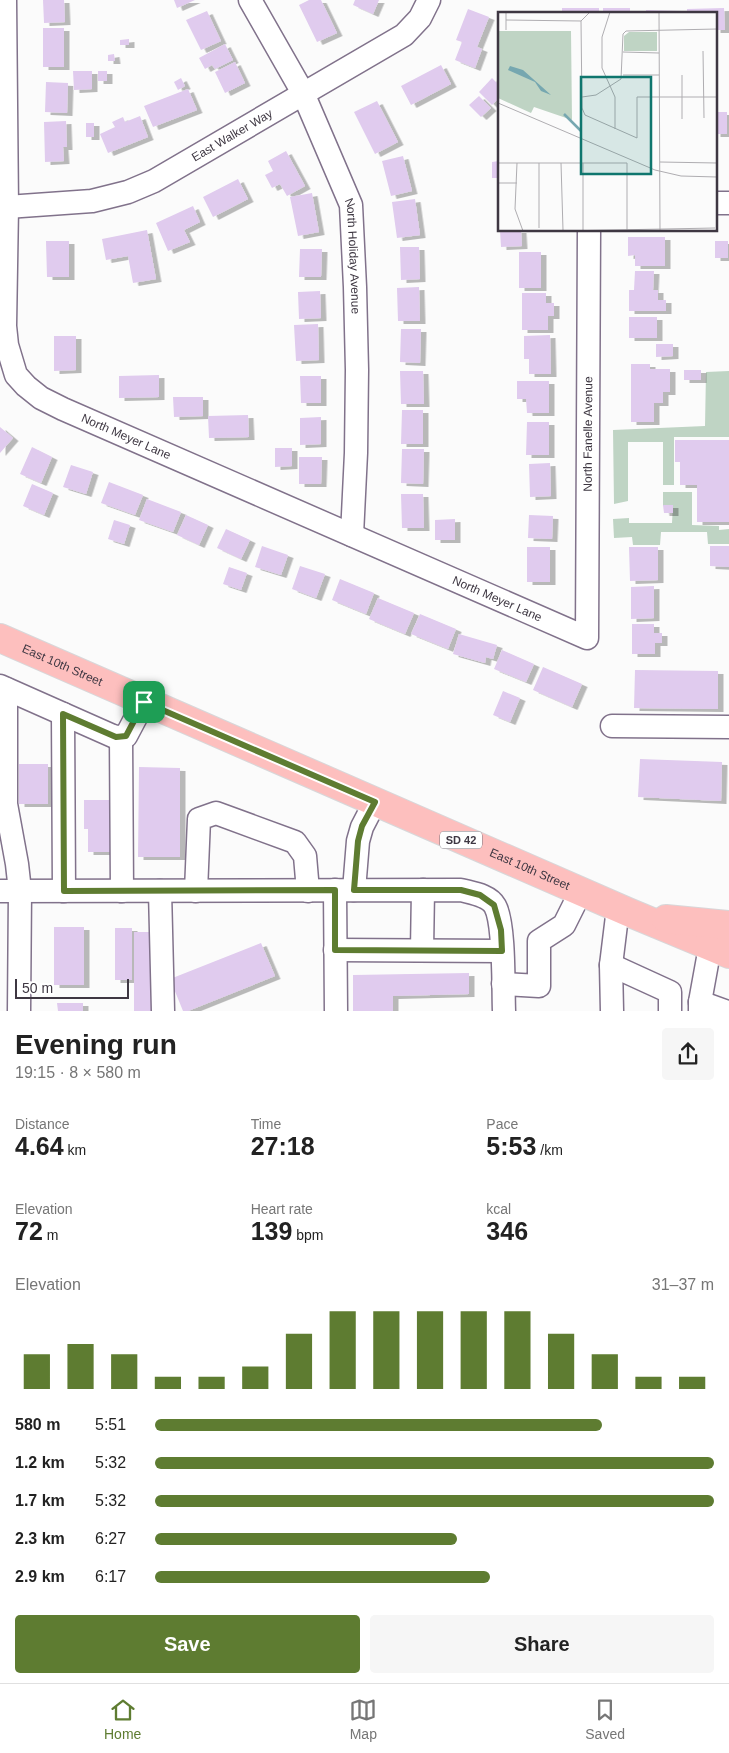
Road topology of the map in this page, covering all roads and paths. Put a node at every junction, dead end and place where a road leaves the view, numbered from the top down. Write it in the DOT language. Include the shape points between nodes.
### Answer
graph roads {
  1 [pos="5,0"];
  2 [pos="250,0"];
  3 [pos="429,0"];
  4 [pos="303,93"];
  5 [pos="716,203"];
  6 [pos="729,203"];
  7 [pos="7,207"];
  8 [pos="589,231"];
  9 [pos="352,535"];
  10 [pos="0,638"];
  11 [pos="587,638"];
  12 [pos="3,688"];
  13 [pos="144,702"];
  14 [pos="63,714"];
  15 [pos="612,726"];
  16 [pos="729,727"];
  17 [pos="121,737"];
  18 [pos="375,802"];
  19 [pos="308,890"];
  20 [pos="344,890"];
  21 [pos="423,890"];
  22 [pos="10,891"];
  23 [pos="64,891"];
  24 [pos="122,891"];
  25 [pos="160,891"];
  26 [pos="196,891"];
  27 [pos="581,891"];
  28 [pos="628,912"];
  29 [pos="729,925"];
  30 [pos="335,950"];
  31 [pos="422,950"];
  32 [pos="502,951"];
  33 [pos="720,951"];
  34 [pos="611,964"];
  35 [pos="503,984"];
  36 [pos="670,1001"];
  37 [pos="700,1006"];
  38 [pos="19,1010"];
  39 [pos="163,1010"];
  40 [pos="336,1010"];
  41 [pos="504,1010"];
  42 [pos="612,1010"];
  43 [pos="725,1010"];
  1 -- 7 [label="street, North Meyer Lane"];
  2 -- 4 [label="street, North Holiday Avenue"];
  3 -- 4 [label="street, East Walker Way" via="420,18 404,35"];
  4 -- 7 [label="street, East Walker Way" via="154,181 128,192 92,201"];
  4 -- 9 [label="street, North Holiday Avenue" via="351,205 357,370"];
  5 -- 6 [label="street"];
  7 -- 9 [label="street, North Meyer Lane" via="6,336 16,376 26,386 63,409"];
  8 -- 11 [label="street, North Fanelle Avenue"];
  9 -- 11 [label="street, North Meyer Lane"];
  10 -- 13 [label="main road, East 10th Street / SD 42"];
  12 -- 14 [label="street"];
  12 -- 22 [label="street" via="6,804 17,864"];
  13 -- 17 [label="street" via="129,732"];
  13 -- 18 [label="main road, East 10th Street / SD 42"];
  14 -- 17 [label="street"];
  14 -- 23 [label="street"];
  15 -- 16 [label="street"];
  17 -- 24 [label="street"];
  18 -- 20 [label="street" via="362,826"];
  18 -- 27 [label="main road, East 10th Street / SD 42"];
  19 -- 20 [label="street"];
  19 -- 26 [label="street"];
  19 -- 26 [label="street" via="305,856 296,842 216,812 199,819"];
  20 -- 21 [label="street"];
  20 -- 30 [label="street"];
  21 -- 31 [label="street"];
  21 -- 32 [label="street" via="461,890 480,895 494,905 501,930"];
  22 -- 23 [label="street"];
  22 -- 38 [label="street"];
  23 -- 24 [label="street"];
  24 -- 25 [label="street"];
  25 -- 26 [label="street"];
  25 -- 39 [label="street"];
  27 -- 28 [label="main road, East 10th Street / SD 42"];
  27 -- 35 [label="street" via="564,925 539,941 539,986"];
  28 -- 29 [label="main road"];
  28 -- 33 [label="main road, East 10th Street / SD 42"];
  28 -- 34 [label="street"];
  30 -- 31 [label="street"];
  30 -- 40 [label="street"];
  31 -- 32 [label="street"];
  32 -- 35 [label="street"];
  33 -- 37 [label="street"];
  34 -- 36 [label="street"];
  34 -- 42 [label="street"];
  35 -- 41 [label="street"];
  37 -- 43 [label="street"];
}
